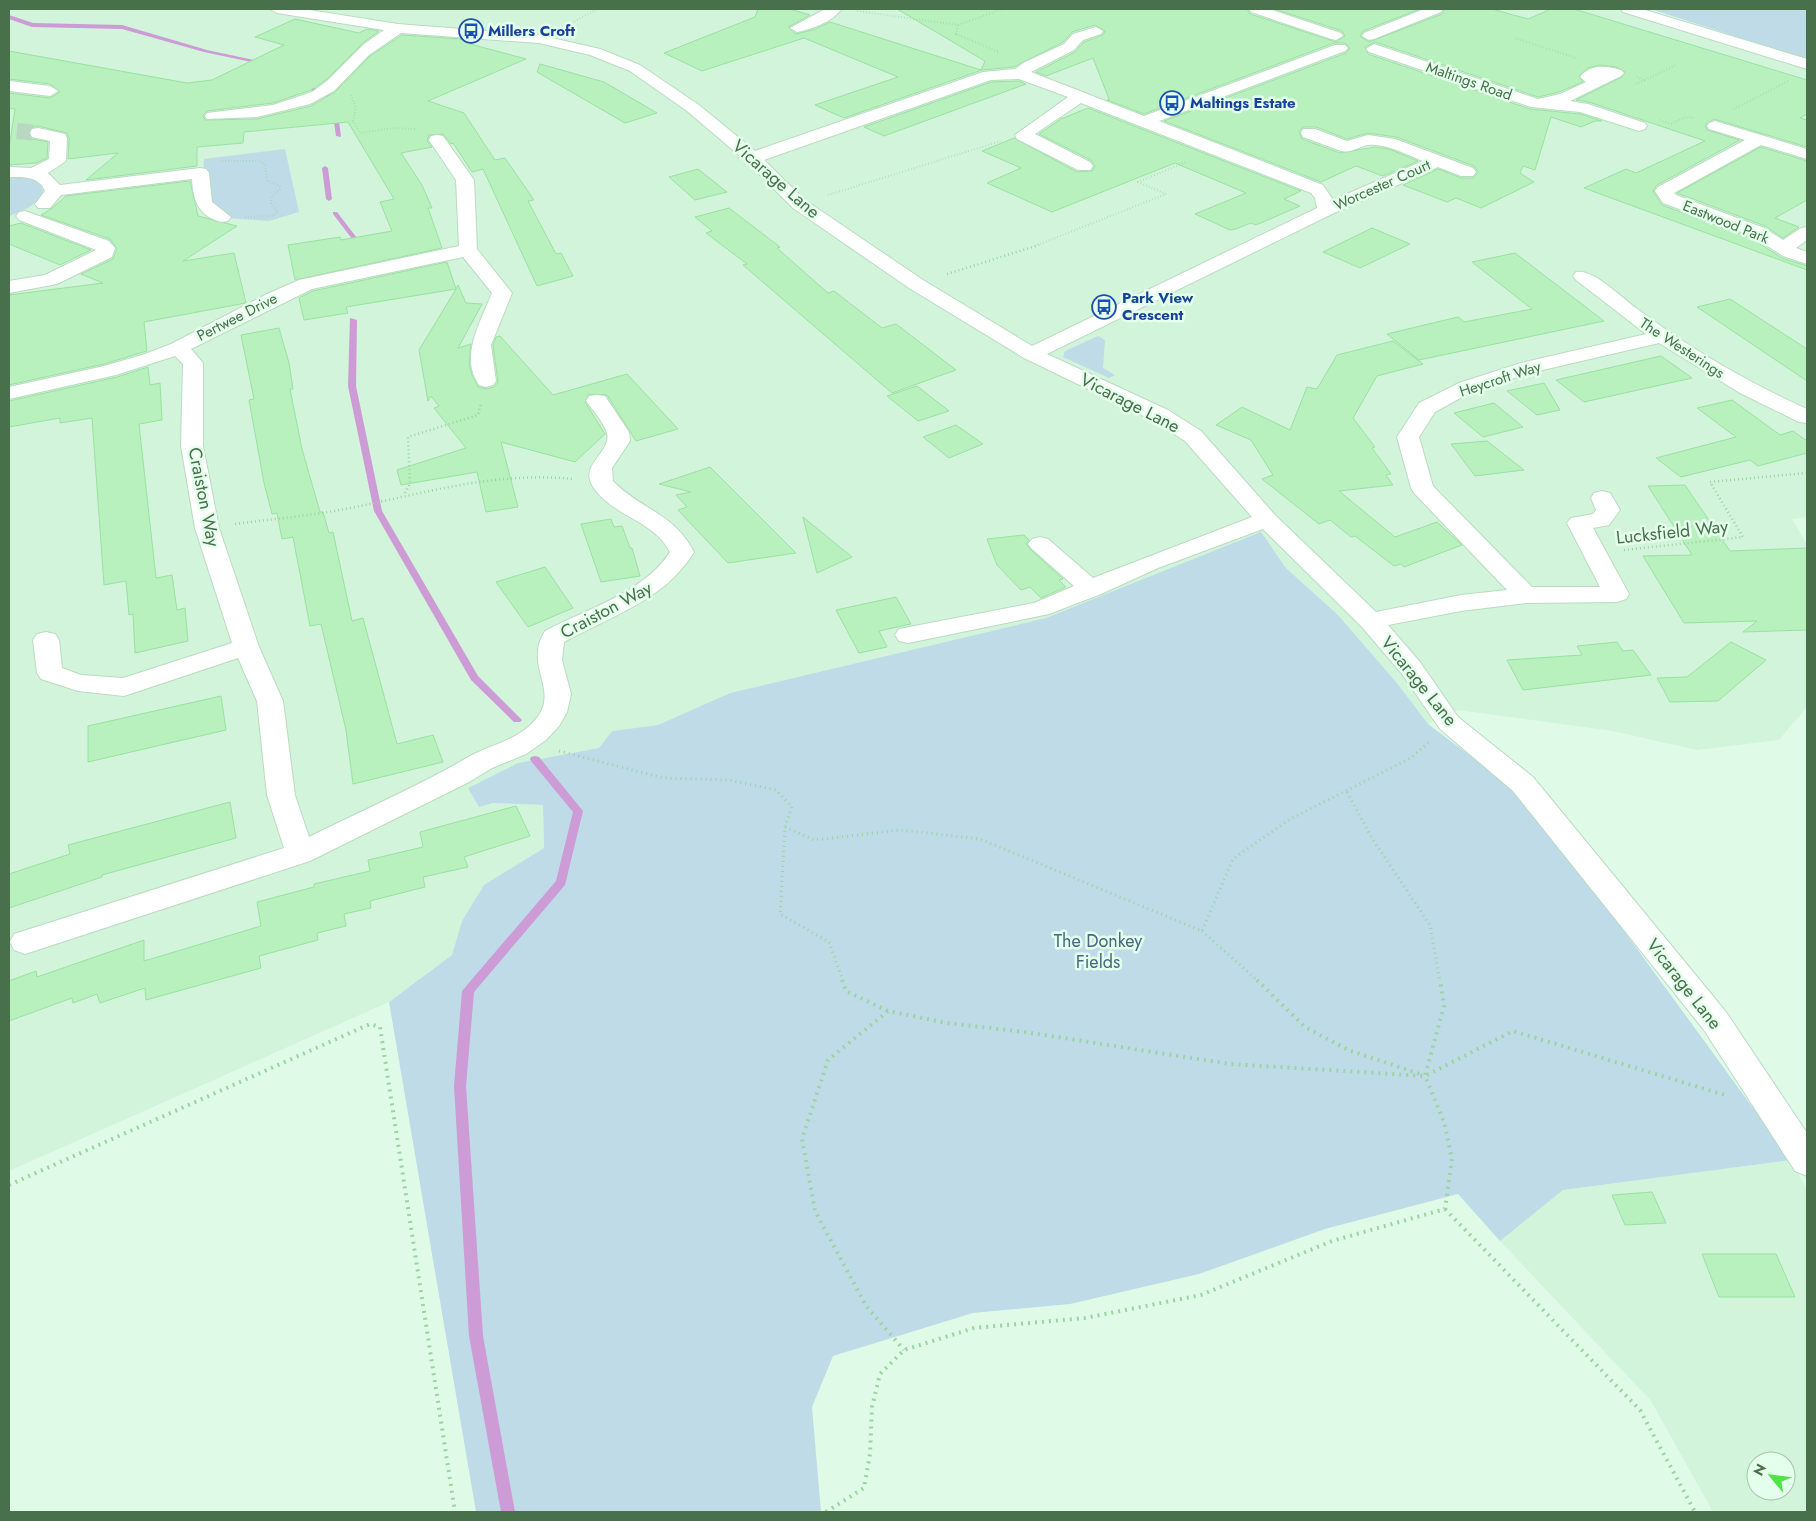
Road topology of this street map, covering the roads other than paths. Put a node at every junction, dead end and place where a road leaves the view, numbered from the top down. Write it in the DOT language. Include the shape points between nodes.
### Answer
graph roads {
  1 [pos="277,9"];
  2 [pos="835,9"];
  3 [pos="1256,9"];
  4 [pos="1436,9"];
  5 [pos="1640,10"];
  6 [pos="313,11"];
  7 [pos="398,28"];
  8 [pos="797,28"];
  9 [pos="1096,31"];
  10 [pos="1063,32"];
  11 [pos="1078,37"];
  12 [pos="1363,38"];
  13 [pos="1338,42"];
  14 [pos="1807,64"];
  15 [pos="1024,70"];
  16 [pos="1600,81"];
  17 [pos="9,86"];
  18 [pos="50,91"];
  19 [pos="1080,96"];
  20 [pos="1537,104"];
  21 [pos="213,116"];
  22 [pos="1146,121"];
  23 [pos="1639,126"];
  24 [pos="1715,126"];
  25 [pos="38,133"];
  26 [pos="1309,133"];
  27 [pos="1758,139"];
  28 [pos="435,146"];
  29 [pos="1807,154"];
  30 [pos="752,158"];
  31 [pos="1437,160"];
  32 [pos="1052,170"];
  33 [pos="9,172"];
  34 [pos="1467,172"];
  35 [pos="33,174"];
  36 [pos="54,191"];
  37 [pos="1326,210"];
  38 [pos="222,217"];
  39 [pos="17,218"];
  40 [pos="1807,232"];
  41 [pos="1783,248"];
  42 [pos="468,250"];
  43 [pos="1807,258"];
  44 [pos="1583,276"];
  45 [pos="9,287"];
  46 [pos="1661,337"];
  47 [pos="178,348"];
  48 [pos="1031,354"];
  49 [pos="486,381"];
  50 [pos="9,393"];
  51 [pos="597,402"];
  52 [pos="1801,409"];
  53 [pos="1602,498"];
  54 [pos="1267,520"];
  55 [pos="1040,544"];
  56 [pos="1092,589"];
  57 [pos="1526,594"];
  58 [pos="1371,621"];
  59 [pos="908,635"];
  60 [pos="46,640"];
  61 [pos="246,647"];
  62 [pos="300,854"];
  63 [pos="25,942"];
  64 [pos="1807,1161"];
  1 -- 6 [label="street, Vicarage Lane"];
  2 -- 8 [label="street"];
  3 -- 13 [label="street, Maltings Road"];
  4 -- 12 [label="street, Maltings Road"];
  5 -- 14 [label="street"];
  6 -- 7 [label="street, Vicarage Lane"];
  7 -- 21 [label="street" via="369,47 324,91 278,108 234,118"];
  7 -- 30 [label="street, Vicarage Lane" via="530,38 602,54 635,68 663,86"];
  9 -- 11 [label="street"];
  10 -- 11 [label="street"];
  11 -- 15 [label="street" via="1069,47"];
  12 -- 13 [label="street, Maltings Road"];
  12 -- 13 [label="street, Maltings Road" via="1358,51"];
  12 -- 20 [label="street, Maltings Road"];
  13 -- 22 [label="street, Maltings Road"];
  15 -- 19 [label="street"];
  15 -- 30 [label="street" via="989,75"];
  16 -- 20 [label="street" via="1565,98"];
  17 -- 18 [label="street"];
  19 -- 22 [label="street"];
  19 -- 32 [label="street" via="1023,134 1077,163"];
  20 -- 23 [label="street, Maltings Road" via="1582,107"];
  22 -- 37 [label="street" via="1317,189 1324,198"];
  24 -- 27 [label="street"];
  25 -- 35 [label="street" via="59,138 57,161"];
  26 -- 31 [label="street, Worcester Court" via="1347,147 1368,140 1395,144"];
  27 -- 29 [label="street"];
  27 -- 41 [label="street, Eastwood Park" via="1664,191 1669,199 1758,232"];
  28 -- 42 [label="street" via="465,180"];
  30 -- 48 [label="street, Vicarage Lane" via="799,204 916,284"];
  31 -- 34 [label="street, Worcester Court"];
  31 -- 37 [label="street, Worcester Court"];
  33 -- 35 [label="street"];
  35 -- 36 [label="street" via="45,178"];
  36 -- 38 [label="street" via="191,174 200,200"];
  36 -- 39 [label="street" via="40,208"];
  37 -- 48 [label="street"];
  39 -- 45 [label="street" via="106,248 105,253 50,280"];
  40 -- 41 [label="street"];
  41 -- 43 [label="street, Eastwood Park"];
  42 -- 47 [label="street, Pertwee Drive" via="306,284"];
  42 -- 49 [label="street" via="502,293 481,345"];
  44 -- 46 [label="street, The Westerings"];
  46 -- 52 [label="street, The Westerings" via="1722,374"];
  46 -- 57 [label="street, Heycroft Way" via="1528,367 1466,388 1426,408 1408,437 1422,488"];
  47 -- 50 [label="street, Pertwee Drive" via="109,371"];
  47 -- 61 [label="street, Craiston Way" via="193,363 192,446 207,528"];
  48 -- 54 [label="street, Vicarage Lane" via="1160,415 1192,436"];
  51 -- 62 [label="street, Craiston Way" via="618,432 619,441 601,475 626,505 663,526 677,540 682,552 677,564 657,583 554,637 548,648 559,704 554,715 520,746 482,761"];
  53 -- 57 [label="street" via="1608,510 1602,520 1579,523 1617,594"];
  54 -- 56 [label="street" via="1149,563"];
  54 -- 58 [label="street, Vicarage Lane"];
  55 -- 56 [label="street"];
  56 -- 59 [label="street" via="1040,609"];
  57 -- 58 [label="street"];
  58 -- 64 [label="street, Vicarage Lane" via="1412,668 1450,723 1523,784 1715,1021"];
  60 -- 61 [label="street" via="50,673 78,683 124,687"];
  61 -- 62 [label="street, Craiston Way" via="270,701 280,795"];
  62 -- 63 [label="street, Craiston Way"];
}
